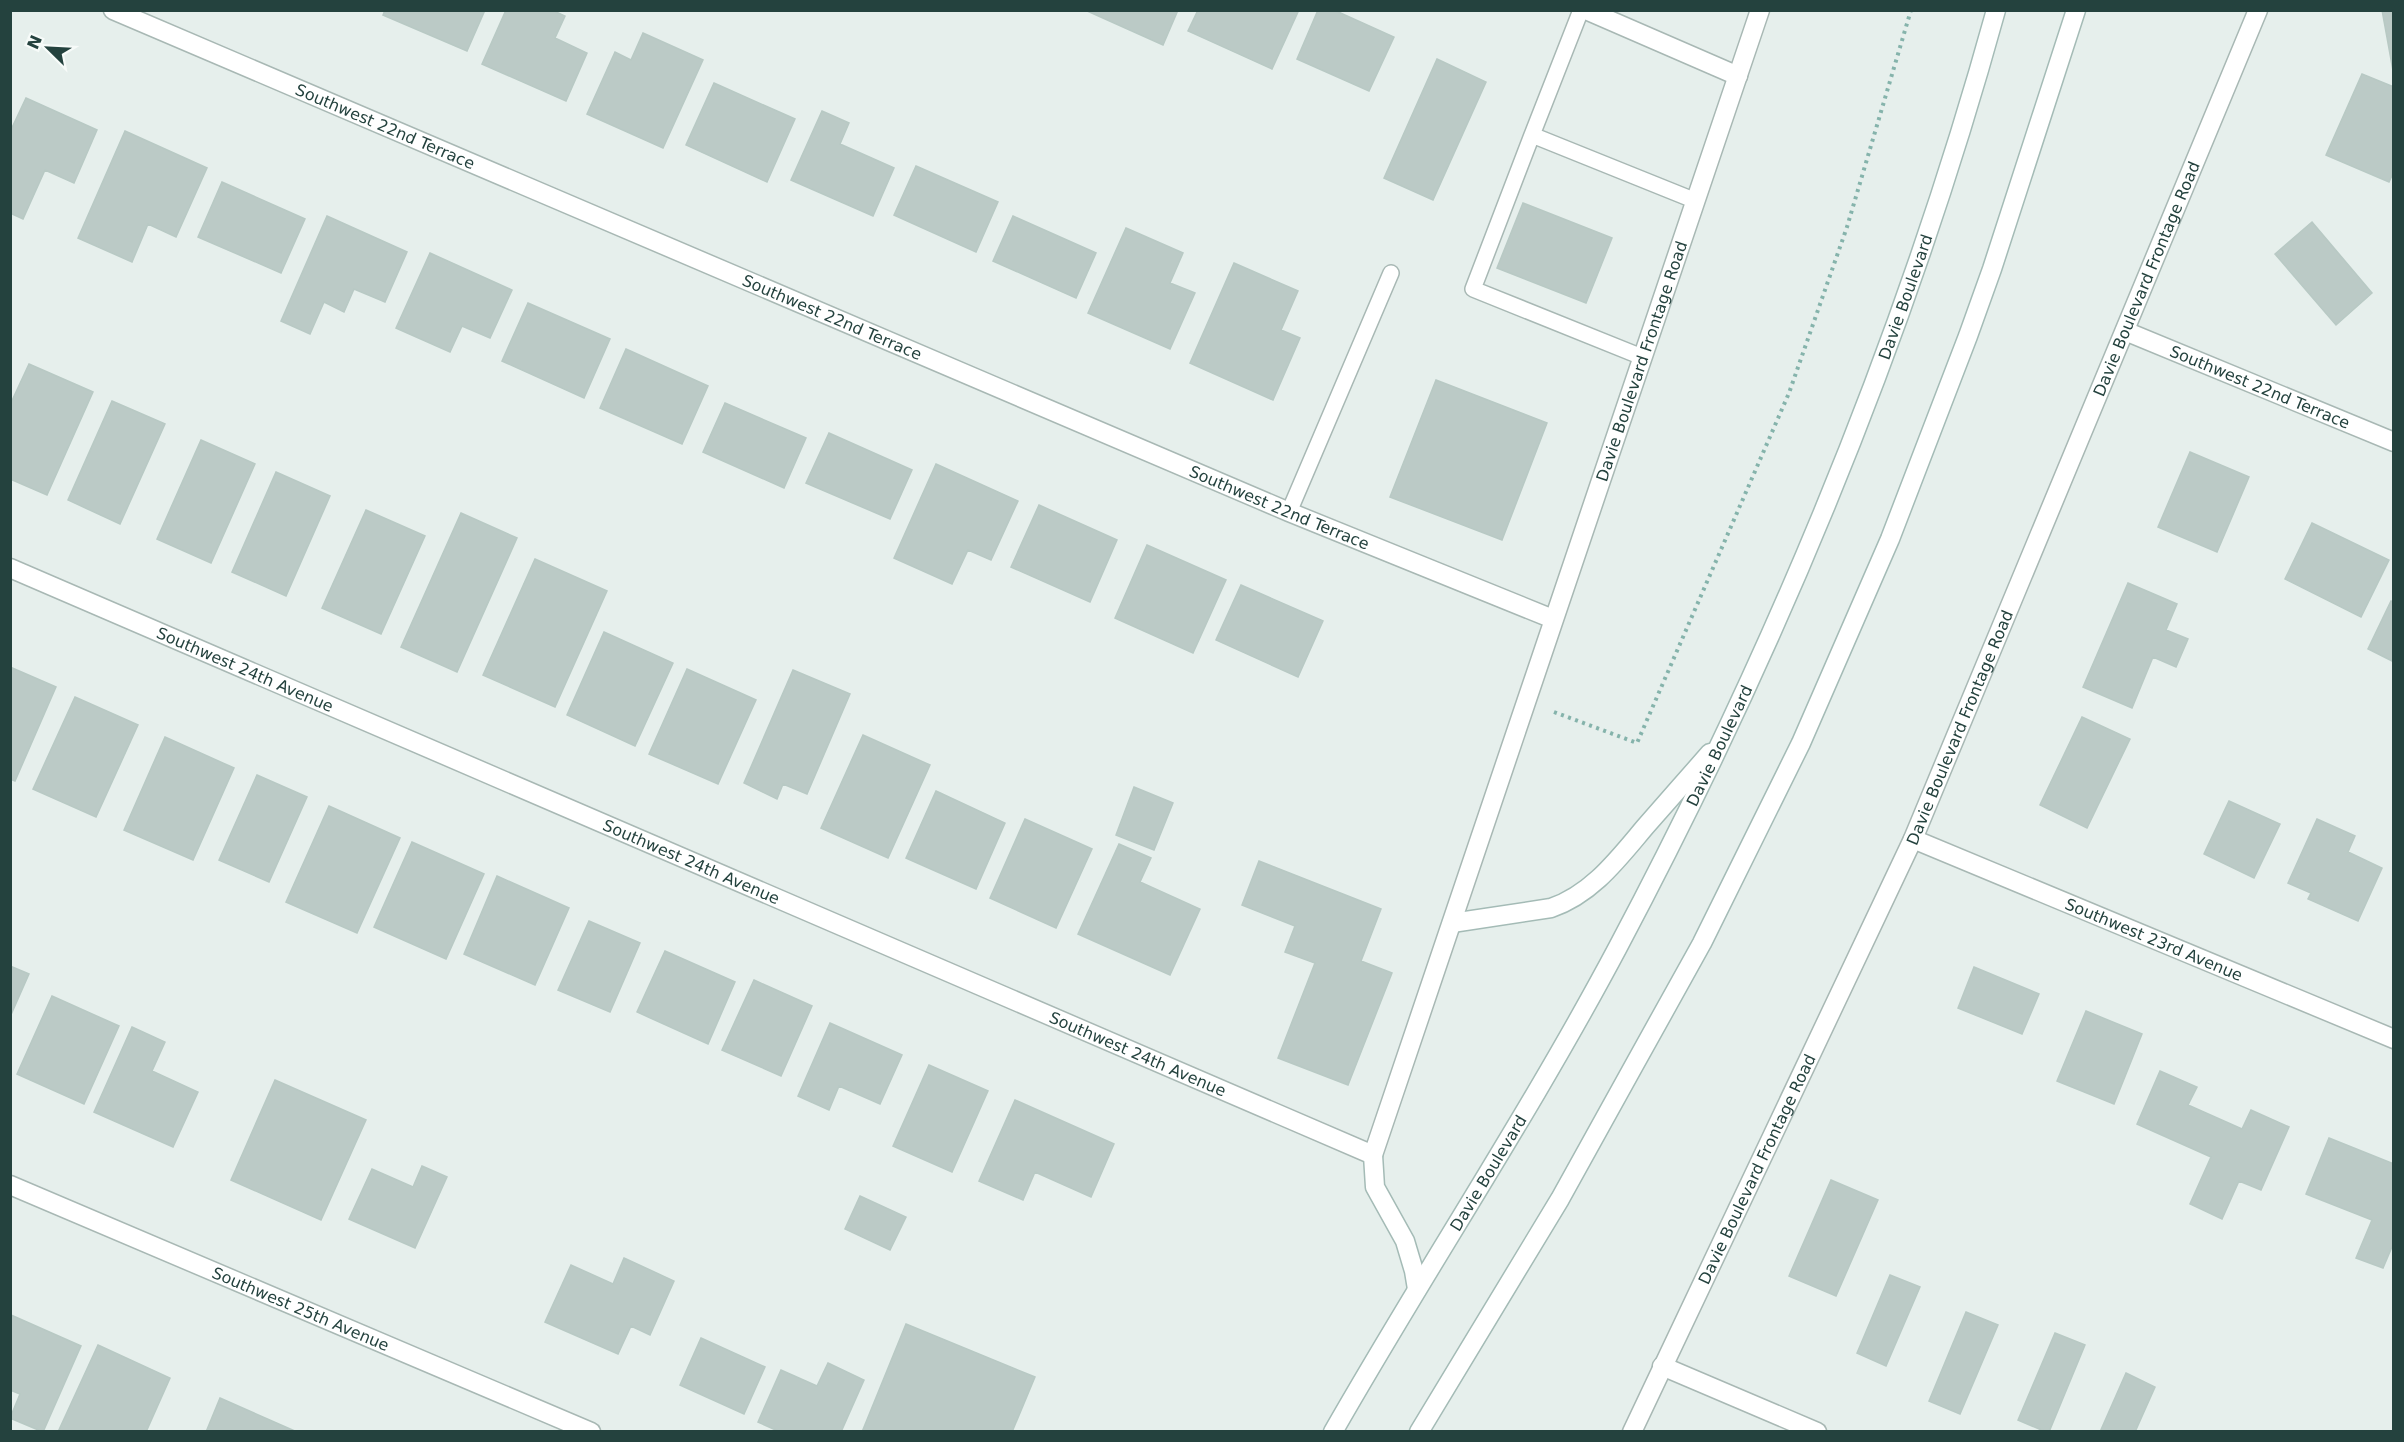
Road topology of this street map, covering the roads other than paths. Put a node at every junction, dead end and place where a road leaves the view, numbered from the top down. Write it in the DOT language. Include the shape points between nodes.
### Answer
graph roads {
  1 [pos="113,10"];
  2 [pos="1581,10"];
  3 [pos="1586,10"];
  4 [pos="1760,10"];
  5 [pos="1996,10"];
  6 [pos="2076,10"];
  7 [pos="2258,10"];
  8 [pos="1738,76"];
  9 [pos="1532,135"];
  10 [pos="1696,201"];
  11 [pos="1391,273"];
  12 [pos="2125,331"];
  13 [pos="1642,357"];
  14 [pos="2394,442"];
  15 [pos="1289,512"];
  16 [pos="10,568"];
  17 [pos="1553,619"];
  18 [pos="1726,734"];
  19 [pos="1913,839"];
  20 [pos="1452,923"];
  21 [pos="2394,1039"];
  22 [pos="1373,1155"];
  23 [pos="10,1185"];
  24 [pos="1417,1289"];
  25 [pos="1662,1366"];
  26 [pos="591,1431"];
  27 [pos="1333,1431"];
  28 [pos="1419,1431"];
  29 [pos="1632,1431"];
  30 [pos="1817,1431"];
  1 -- 15 [label="street, Southwest 22nd Terrace"];
  2 -- 9 [label="lane"];
  3 -- 8 [label="street"];
  4 -- 8 [label="street, Davie Boulevard Frontage Road"];
  5 -- 18 [label="street, Davie Boulevard" via="1950,168 1878,377"];
  6 -- 28 [label="street" via="1965,346 1886,548 1801,743 1702,943 1638,1059 1554,1208"];
  7 -- 12 [label="street, Davie Boulevard Frontage Road"];
  8 -- 10 [label="street, Davie Boulevard Frontage Road"];
  9 -- 10 [label="lane"];
  9 -- 13 [label="lane" via="1473,290"];
  10 -- 13 [label="street, Davie Boulevard Frontage Road"];
  11 -- 15 [label="lane"];
  12 -- 14 [label="street, Southwest 22nd Terrace"];
  12 -- 19 [label="street, Davie Boulevard Frontage Road"];
  13 -- 17 [label="street, Davie Boulevard Frontage Road"];
  15 -- 17 [label="street, Southwest 22nd Terrace"];
  16 -- 22 [label="street, Southwest 24th Avenue"];
  17 -- 20 [label="street, Davie Boulevard Frontage Road"];
  18 -- 20 [label="street" via="1616,861 1580,894 1551,908"];
  18 -- 24 [label="street, Davie Boulevard" via="1616,951"];
  19 -- 21 [label="street, Southwest 23rd Avenue"];
  19 -- 25 [label="street, Davie Boulevard Frontage Road"];
  20 -- 22 [label="street, Davie Boulevard Frontage Road"];
  22 -- 24 [label="street" via="1376,1187 1405,1241"];
  23 -- 26 [label="street, Southwest 25th Avenue"];
  24 -- 27 [label="street, Davie Boulevard"];
  25 -- 29 [label="street, Davie Boulevard Frontage Road"];
  25 -- 30 [label="street"];
}
